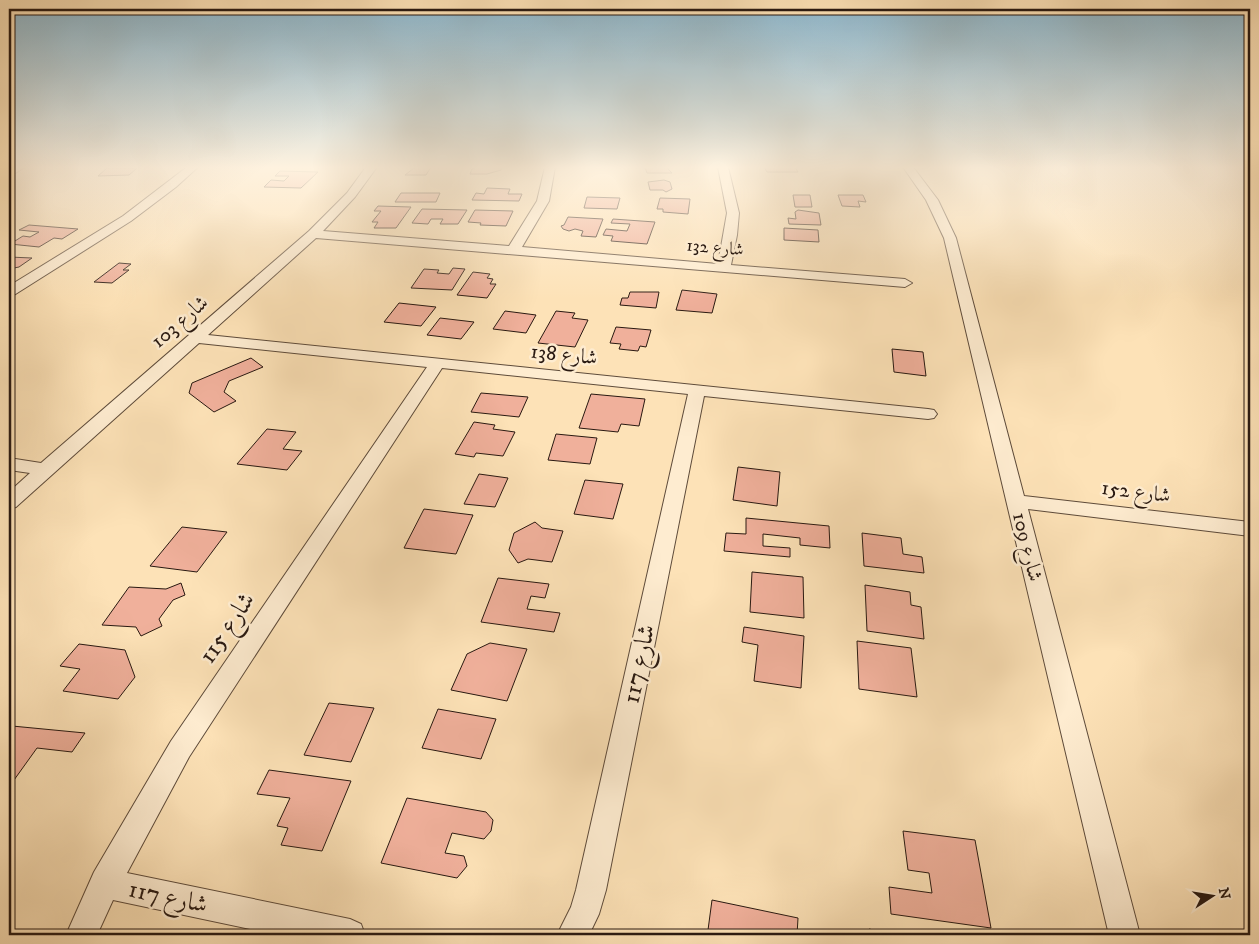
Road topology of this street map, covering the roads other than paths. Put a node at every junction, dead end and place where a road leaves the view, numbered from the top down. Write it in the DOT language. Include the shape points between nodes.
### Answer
graph roads {
  1 [pos="137,211"];
  2 [pos="336,211"];
  3 [pos="537,211"];
  4 [pos="732,211"];
  5 [pos="937,211"];
  6 [pos="312,234"];
  7 [pos="513,251"];
  8 [pos="724,268"];
  9 [pos="905,283"];
  10 [pos="9,292"];
  11 [pos="194,338"];
  12 [pos="438,363"];
  13 [pos="697,390"];
  14 [pos="928,414"];
  15 [pos="9,464"];
  16 [pos="45,470"];
  17 [pos="1015,501"];
  18 [pos="9,502"];
  19 [pos="1250,530"];
  20 [pos="105,883"];
  21 [pos="81,935"];
  22 [pos="350,935"];
  23 [pos="572,935"];
  24 [pos="1125,935"];
  1 -- 10 [label="street"];
  2 -- 6 [label="street, شارع 103"];
  3 -- 7 [label="street"];
  4 -- 8 [label="street"];
  5 -- 17 [label="street, شارع 109" via="950,238"];
  6 -- 7 [label="street, شارع 132"];
  6 -- 11 [label="street, شارع 103"];
  7 -- 8 [label="street, شارع 132"];
  8 -- 9 [label="street, شارع 132"];
  11 -- 12 [label="street, شارع 138"];
  11 -- 16 [label="street, شارع 103"];
  12 -- 13 [label="street, شارع 138"];
  12 -- 20 [label="street, شارع 115" via="180,749"];
  13 -- 14 [label="street, شارع 138"];
  13 -- 23 [label="street, شارع 117" via="591,890 584,914"];
  15 -- 16 [label="street"];
  16 -- 18 [label="street, شارع 103"];
  17 -- 19 [label="street, شارع 152"];
  17 -- 24 [label="street, شارع 109"];
  20 -- 21 [label="street, شارع 115"];
  20 -- 22 [label="street, شارع 117"];
}
